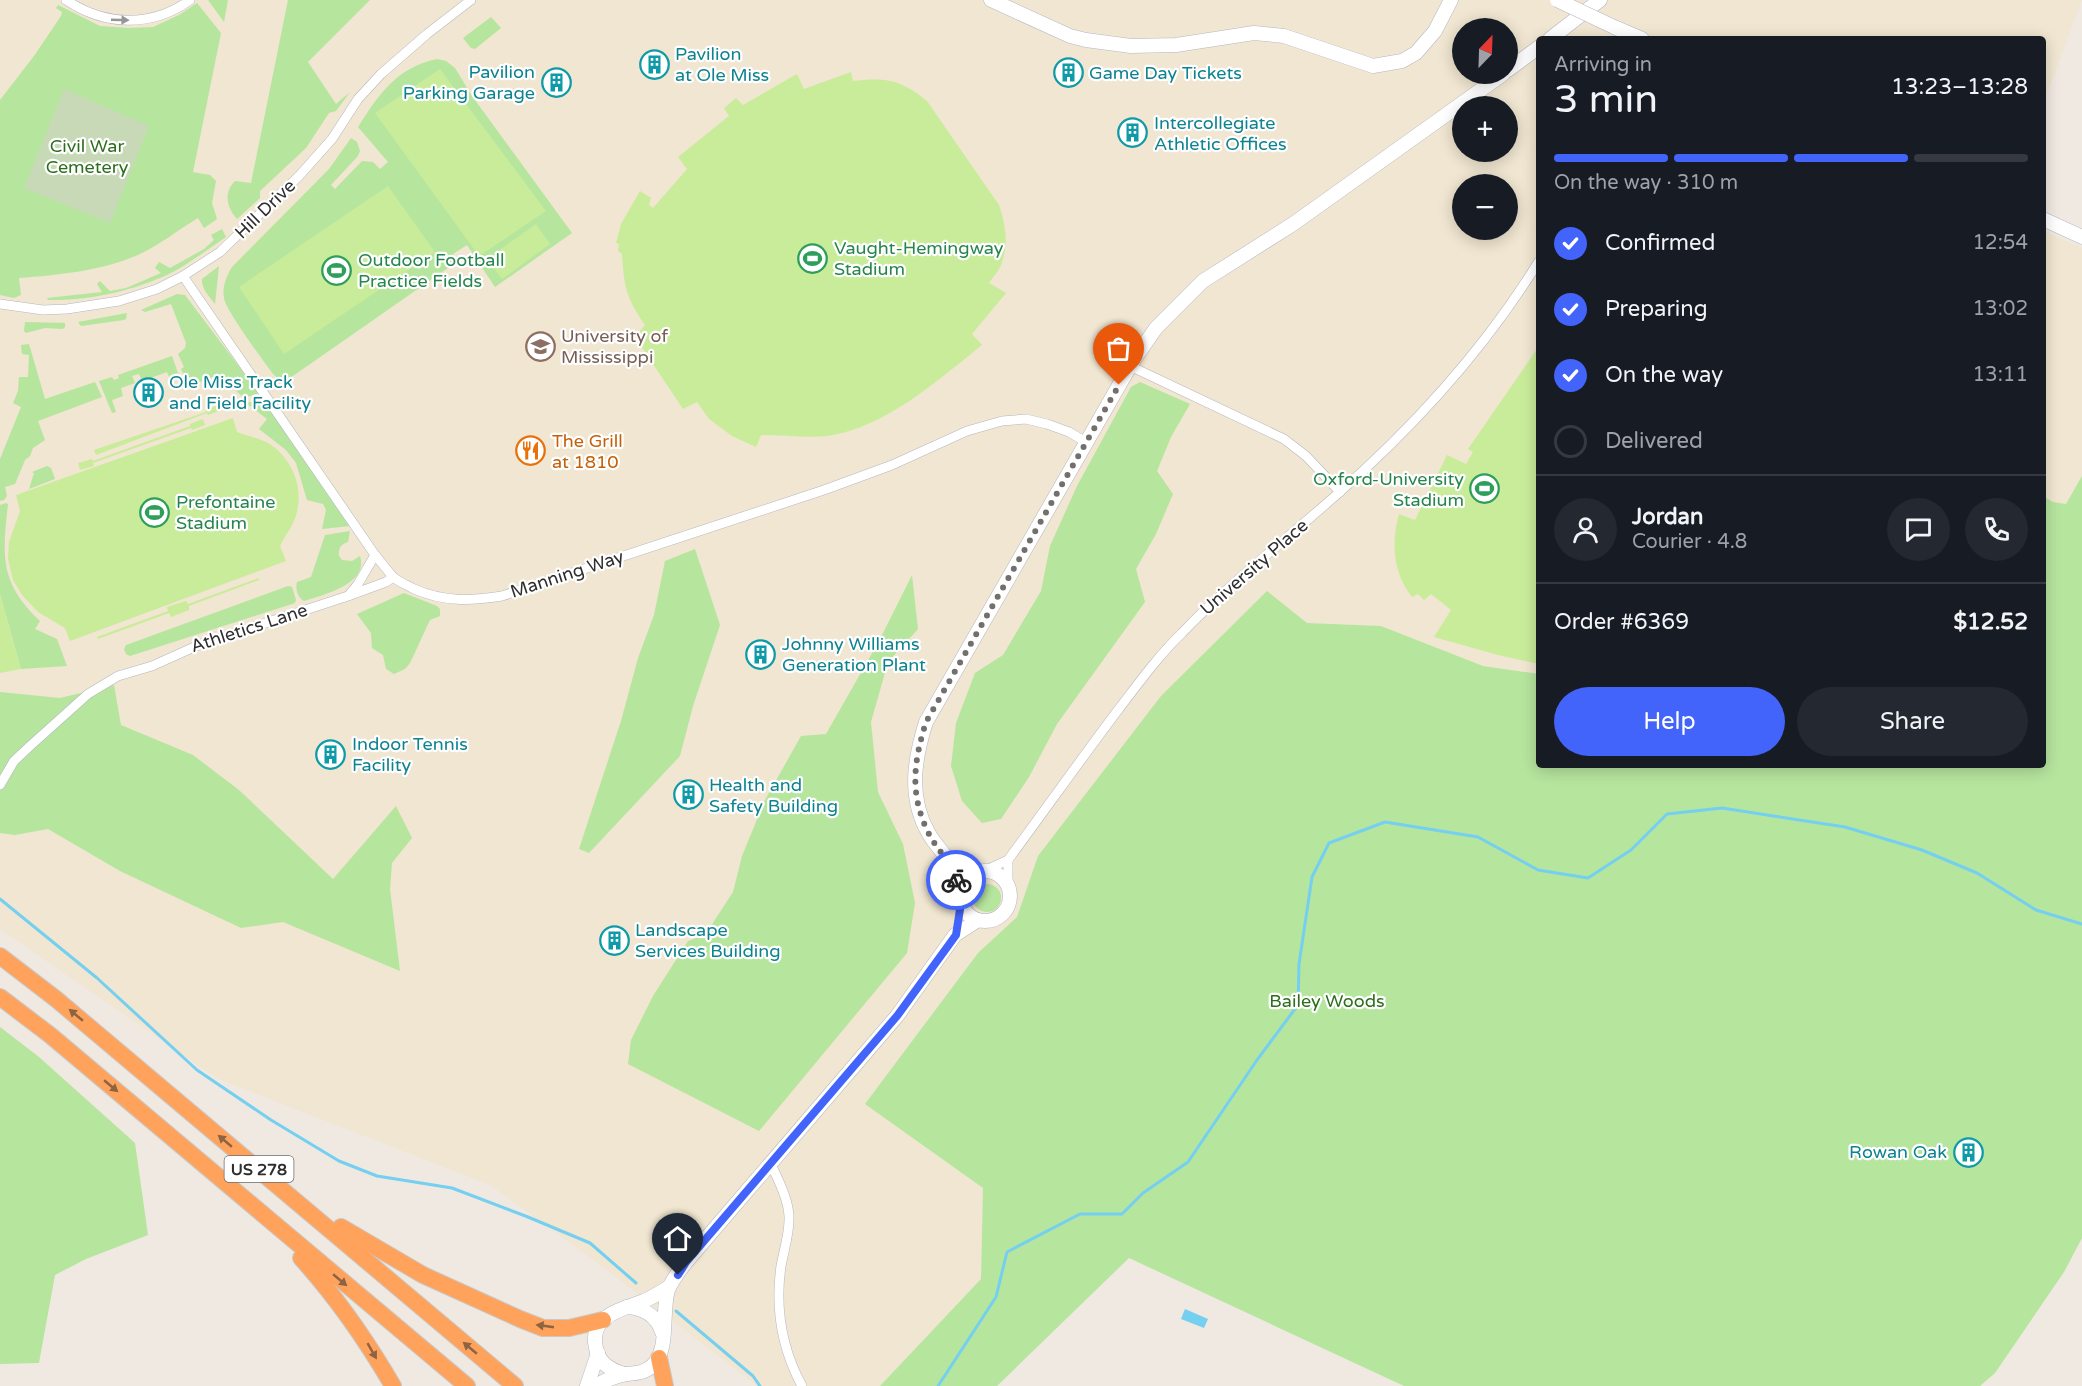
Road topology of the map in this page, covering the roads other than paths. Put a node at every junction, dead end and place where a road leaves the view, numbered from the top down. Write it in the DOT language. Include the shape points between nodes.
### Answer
graph roads {
  1 [pos="66,0"];
  2 [pos="190,0"];
  3 [pos="471,0"];
  4 [pos="991,0"];
  5 [pos="1451,0"];
  6 [pos="1557,0"];
  7 [pos="1600,0"];
  8 [pos="1554,36"];
  9 [pos="1635,36"];
  10 [pos="1536,49"];
  11 [pos="1518,63"];
  12 [pos="1489,84"];
  13 [pos="2046,220"];
  14 [pos="2082,237"];
  15 [pos="1536,266"];
  16 [pos="183,276"];
  17 [pos="0,304"];
  18 [pos="1130,366"];
  19 [pos="1086,442"];
  20 [pos="1340,492"];
  21 [pos="375,555"];
  22 [pos="393,576"];
  23 [pos="348,596"];
  24 [pos="0,785"];
  25 [pos="1008,860"];
  26 [pos="953,868"];
  27 [pos="978,873"];
  28 [pos="1008,888"];
  29 [pos="961,897"];
  30 [pos="978,920"];
  31 [pos="956,935"];
  32 [pos="0,956"];
  33 [pos="0,997"];
  34 [pos="771,1164"];
  35 [pos="291,1197"];
  36 [pos="256,1209"];
  37 [pos="669,1287"];
  38 [pos="625,1307"];
  39 [pos="603,1320"];
  40 [pos="663,1336"];
  41 [pos="598,1353"];
  42 [pos="659,1358"];
  43 [pos="625,1374"];
  44 [pos="393,1386"];
  45 [pos="467,1386"];
  46 [pos="515,1386"];
  47 [pos="587,1386"];
  48 [pos="595,1386"];
  49 [pos="665,1386"];
  50 [pos="802,1386"];
  1 -- 2 [label="street, one-way" via="82,11 111,20 162,15"];
  3 -- 16 [label="street, Hill Drive" via="381,74 299,176 220,252"];
  4 -- 5 [label="street" via="1086,40 1131,46 1176,45 1254,33 1284,36 1373,66 1416,54 1435,31"];
  6 -- 9 [label="street, bridge"];
  7 -- 8 [label="street"];
  10 -- 11 [label="street"];
  12 -- 18 [label="street" via="1293,224 1203,281 1156,328"];
  13 -- 14 [label="street"];
  15 -- 20 [label="street, University Place" via="1443,391"];
  16 -- 17 [label="street, Hill Drive" via="119,301 67,309"];
  16 -- 21 [label="street, Manning Way"];
  18 -- 19 [label="street"];
  18 -- 20 [label="street" via="1284,439"];
  19 -- 22 [label="street, Manning Way" via="1069,432 1026,419 993,423 825,490 502,596 452,600 428,595"];
  19 -- 26 [label="street" via="926,722 916,753 918,806 928,832"];
  20 -- 25 [label="street, University Place" via="1180,634 1105,727"];
  21 -- 22 [label="street, Manning Way"];
  21 -- 23 [label="street"];
  22 -- 23 [label="street, Athletics Lane"];
  23 -- 24 [label="street, Athletics Lane" via="118,676 88,694 14,761"];
  25 -- 27 [label="street, University Place"];
  25 -- 28 [label="street"];
  26 -- 27 [label="street"];
  26 -- 29 [label="street"];
  27 -- 28 [label="street" via="999,876"];
  27 -- 29 [label="street" via="963,885"];
  28 -- 30 [label="street" via="1009,903 1005,910 993,920"];
  29 -- 30 [label="street" via="965,911"];
  29 -- 31 [label="street"];
  30 -- 31 [label="street"];
  31 -- 34 [label="street" via="897,1016"];
  35 -- 32 [label="highway, US 278, one-way"];
  33 -- 36 [label="highway, US 278, one-way"];
  34 -- 37 [label="street"];
  34 -- 50 [label="street" via="786,1198 789,1217 779,1290 780,1318 786,1350"];
  39 -- 35 [label="highway, one-way" via="569,1328 543,1328 520,1319 423,1275"];
  46 -- 35 [label="highway, US 278, one-way"];
  36 -- 44 [label="highway, one-way" via="329,1289 365,1338"];
  36 -- 45 [label="highway, US 278, one-way"];
  37 -- 38 [label="street"];
  37 -- 40 [label="street"];
  38 -- 39 [label="street"];
  38 -- 40 [label="street" via="636,1307 654,1317"];
  39 -- 41 [label="street" via="595,1342"];
  40 -- 42 [label="street"];
  41 -- 43 [label="street" via="608,1367"];
  41 -- 47 [label="street"];
  42 -- 43 [label="street" via="645,1371"];
  42 -- 49 [label="highway"];
  43 -- 48 [label="street"];
}
